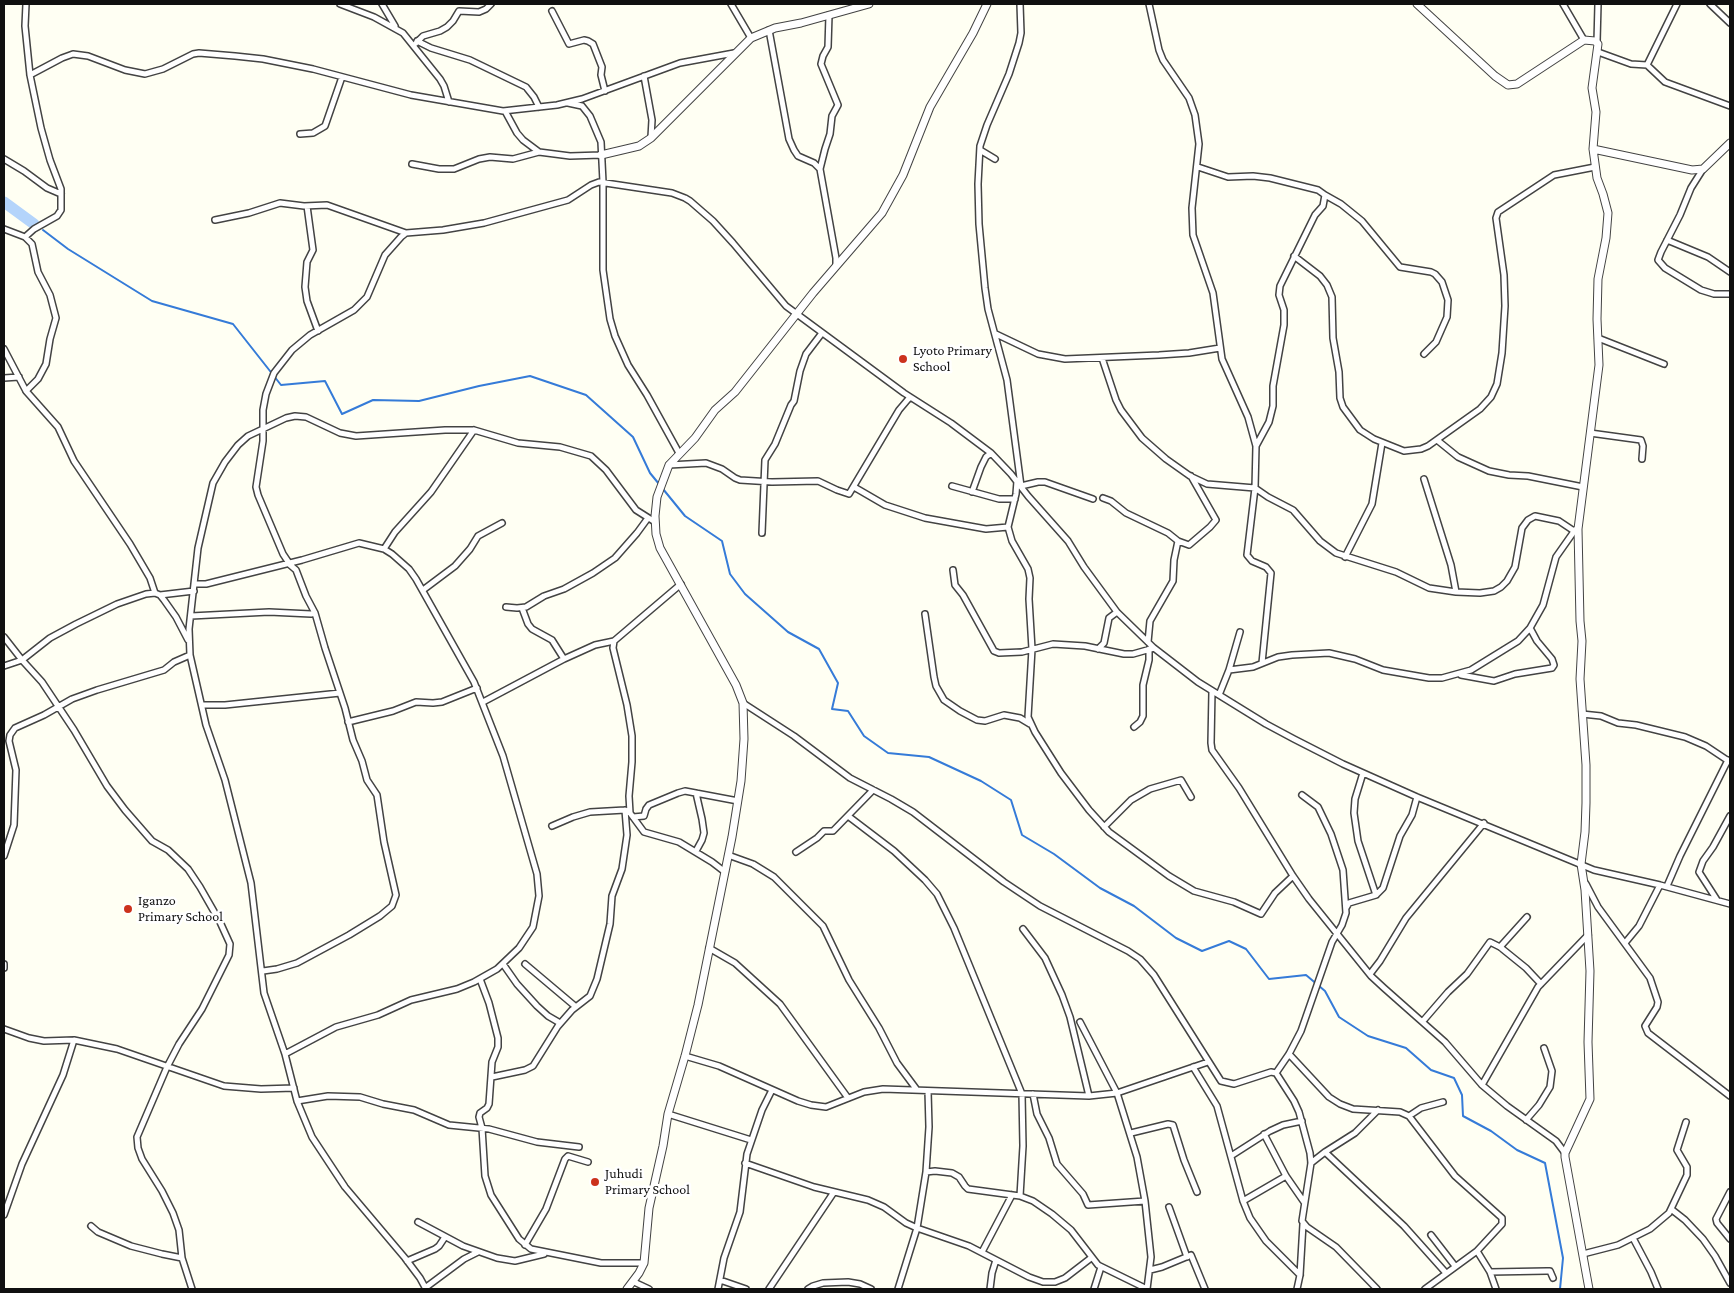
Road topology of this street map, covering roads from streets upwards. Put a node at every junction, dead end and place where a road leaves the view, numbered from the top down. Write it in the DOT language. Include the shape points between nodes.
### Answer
graph roads {
  1 [pos="26,4"];
  2 [pos="340,4"];
  3 [pos="382,4"];
  4 [pos="491,4"];
  5 [pos="731,4"];
  6 [pos="869,4"];
  7 [pos="986,4"];
  8 [pos="1020,4"];
  9 [pos="1150,4"];
  10 [pos="1417,4"];
  11 [pos="1563,4"];
  12 [pos="1598,4"];
  13 [pos="1677,4"];
  14 [pos="1710,4"];
  15 [pos="552,11"];
  16 [pos="829,15"];
  17 [pos="1730,24"];
  18 [pos="396,28"];
  19 [pos="769,30"];
  20 [pos="750,38"];
  21 [pos="1584,40"];
  22 [pos="1596,42"];
  23 [pos="416,44"];
  24 [pos="1598,52"];
  25 [pos="734,53"];
  26 [pos="1647,65"];
  27 [pos="30,75"];
  28 [pos="644,76"];
  29 [pos="342,77"];
  30 [pos="605,90"];
  31 [pos="449,102"];
  32 [pos="567,102"];
  33 [pos="1730,106"];
  34 [pos="539,108"];
  35 [pos="505,111"];
  36 [pos="300,134"];
  37 [pos="651,138"];
  38 [pos="1730,143"];
  39 [pos="1593,149"];
  40 [pos="980,150"];
  41 [pos="539,152"];
  42 [pos="601,155"];
  43 [pos="4,159"];
  44 [pos="995,159"];
  45 [pos="412,164"];
  46 [pos="1198,167"];
  47 [pos="1595,167"];
  48 [pos="820,169"];
  49 [pos="1703,169"];
  50 [pos="603,182"];
  51 [pos="61,194"];
  52 [pos="1325,195"];
  53 [pos="307,206"];
  54 [pos="215,220"];
  55 [pos="4,229"];
  56 [pos="406,233"];
  57 [pos="25,236"];
  58 [pos="1667,240"];
  59 [pos="1294,256"];
  60 [pos="836,265"];
  61 [pos="1730,272"];
  62 [pos="1730,294"];
  63 [pos="796,314"];
  64 [pos="318,331"];
  65 [pos="822,332"];
  66 [pos="996,334"];
  67 [pos="1598,338"];
  68 [pos="1220,348"];
  69 [pos="4,349"];
  70 [pos="1424,354"];
  71 [pos="1102,358"];
  72 [pos="1664,364"];
  73 [pos="19,377"];
  74 [pos="4,378"];
  75 [pos="26,390"];
  76 [pos="910,397"];
  77 [pos="263,428"];
  78 [pos="474,430"];
  79 [pos="1590,433"];
  80 [pos="1437,440"];
  81 [pos="1382,443"];
  82 [pos="1256,446"];
  83 [pos="679,453"];
  84 [pos="991,453"];
  85 [pos="1642,459"];
  86 [pos="669,465"];
  87 [pos="1190,476"];
  88 [pos="1424,479"];
  89 [pos="764,481"];
  90 [pos="1019,484"];
  91 [pos="952,486"];
  92 [pos="854,487"];
  93 [pos="1583,487"];
  94 [pos="1255,488"];
  95 [pos="972,492"];
  96 [pos="1103,498"];
  97 [pos="1093,499"];
  98 [pos="1015,500"];
  99 [pos="652,520"];
  100 [pos="502,523"];
  101 [pos="1008,527"];
  102 [pos="1576,528"];
  103 [pos="762,533"];
  104 [pos="1178,541"];
  105 [pos="384,549"];
  106 [pos="1345,557"];
  107 [pos="289,563"];
  108 [pos="953,570"];
  109 [pos="194,584"];
  110 [pos="681,584"];
  111 [pos="423,590"];
  112 [pos="194,591"];
  113 [pos="1456,592"];
  114 [pos="158,594"];
  115 [pos="506,607"];
  116 [pos="522,608"];
  117 [pos="316,612"];
  118 [pos="1117,612"];
  119 [pos="925,614"];
  120 [pos="191,616"];
  121 [pos="1530,628"];
  122 [pos="1240,632"];
  123 [pos="4,637"];
  124 [pos="614,641"];
  125 [pos="189,642"];
  126 [pos="1148,642"];
  127 [pos="1151,648"];
  128 [pos="1032,649"];
  129 [pos="1098,649"];
  130 [pos="190,655"];
  131 [pos="564,658"];
  132 [pos="22,660"];
  133 [pos="1262,663"];
  134 [pos="4,666"];
  135 [pos="1229,670"];
  136 [pos="1459,675"];
  137 [pos="477,688"];
  138 [pos="1212,691"];
  139 [pos="340,693"];
  140 [pos="1219,695"];
  141 [pos="483,702"];
  142 [pos="744,703"];
  143 [pos="202,705"];
  144 [pos="59,706"];
  145 [pos="1582,714"];
  146 [pos="348,722"];
  147 [pos="1031,724"];
  148 [pos="1134,727"];
  149 [pos="1729,761"];
  150 [pos="1363,773"];
  151 [pos="873,790"];
  152 [pos="696,793"];
  153 [pos="1302,796"];
  154 [pos="1191,797"];
  155 [pos="1417,797"];
  156 [pos="738,801"];
  157 [pos="630,813"];
  158 [pos="848,816"];
  159 [pos="1730,816"];
  160 [pos="1484,823"];
  161 [pos="552,826"];
  162 [pos="1104,827"];
  163 [pos="696,852"];
  164 [pos="796,852"];
  165 [pos="728,855"];
  166 [pos="4,856"];
  167 [pos="1581,864"];
  168 [pos="724,872"];
  169 [pos="1292,876"];
  170 [pos="1584,879"];
  171 [pos="1660,885"];
  172 [pos="1667,886"];
  173 [pos="1376,895"];
  174 [pos="1718,901"];
  175 [pos="1729,902"];
  176 [pos="1346,909"];
  177 [pos="1527,917"];
  178 [pos="1023,929"];
  179 [pos="1336,933"];
  180 [pos="1588,935"];
  181 [pos="1625,943"];
  182 [pos="1500,947"];
  183 [pos="709,948"];
  184 [pos="4,964"];
  185 [pos="503,964"];
  186 [pos="525,964"];
  187 [pos="4,968"];
  188 [pos="262,971"];
  189 [pos="1370,974"];
  190 [pos="480,979"];
  191 [pos="1540,984"];
  192 [pos="576,1007"];
  193 [pos="1423,1021"];
  194 [pos="1080,1022"];
  195 [pos="560,1023"];
  196 [pos="4,1029"];
  197 [pos="74,1040"];
  198 [pos="1544,1048"];
  199 [pos="285,1054"];
  200 [pos="1289,1054"];
  201 [pos="685,1056"];
  202 [pos="1208,1062"];
  203 [pos="167,1067"];
  204 [pos="1193,1067"];
  205 [pos="1276,1073"];
  206 [pos="492,1077"];
  207 [pos="1482,1085"];
  208 [pos="294,1088"];
  209 [pos="772,1090"];
  210 [pos="917,1090"];
  211 [pos="928,1091"];
  212 [pos="1117,1093"];
  213 [pos="1022,1094"];
  214 [pos="1033,1094"];
  215 [pos="1089,1096"];
  216 [pos="1730,1096"];
  217 [pos="848,1098"];
  218 [pos="297,1102"];
  219 [pos="1443,1102"];
  220 [pos="1378,1110"];
  221 [pos="668,1114"];
  222 [pos="1409,1116"];
  223 [pos="1526,1120"];
  224 [pos="1302,1121"];
  225 [pos="1686,1122"];
  226 [pos="482,1128"];
  227 [pos="1131,1133"];
  228 [pos="1264,1134"];
  229 [pos="751,1140"];
  230 [pos="579,1147"];
  231 [pos="1325,1152"];
  232 [pos="1565,1152"];
  233 [pos="1231,1156"];
  234 [pos="588,1162"];
  235 [pos="745,1163"];
  236 [pos="1311,1163"];
  237 [pos="926,1172"];
  238 [pos="1286,1176"];
  239 [pos="834,1192"];
  240 [pos="1197,1192"];
  241 [pos="1730,1192"];
  242 [pos="1012,1195"];
  243 [pos="1020,1196"];
  244 [pos="1146,1200"];
  245 [pos="1243,1201"];
  246 [pos="1304,1202"];
  247 [pos="1169,1207"];
  248 [pos="1671,1209"];
  249 [pos="4,1215"];
  250 [pos="418,1222"];
  251 [pos="1303,1224"];
  252 [pos="90,1226"];
  253 [pos="917,1228"];
  254 [pos="1431,1235"];
  255 [pos="445,1237"];
  256 [pos="1633,1238"];
  257 [pos="1730,1239"];
  258 [pos="525,1245"];
  259 [pos="1477,1251"];
  260 [pos="478,1252"];
  261 [pos="982,1252"];
  262 [pos="547,1254"];
  263 [pos="1582,1254"];
  264 [pos="1188,1256"];
  265 [pos="182,1258"];
  266 [pos="1091,1258"];
  267 [pos="996,1260"];
  268 [pos="407,1261"];
  269 [pos="644,1263"];
  270 [pos="1456,1266"];
  271 [pos="1101,1267"];
  272 [pos="1150,1270"];
  273 [pos="1490,1272"];
  274 [pos="1446,1273"];
  275 [pos="1300,1276"];
  276 [pos="1553,1278"];
  277 [pos="720,1280"];
  278 [pos="634,1282"];
  279 [pos="1730,1283"];
  280 [pos="426,1288"];
  281 [pos="192,1289"];
  282 [pos="627,1289"];
  283 [pos="649,1289"];
  284 [pos="718,1289"];
  285 [pos="746,1289"];
  286 [pos="769,1289"];
  287 [pos="808,1289"];
  288 [pos="871,1289"];
  289 [pos="898,1289"];
  290 [pos="990,1289"];
  291 [pos="1094,1289"];
  292 [pos="1147,1289"];
  293 [pos="1205,1289"];
  294 [pos="1296,1289"];
  295 [pos="1377,1289"];
  296 [pos="1425,1289"];
  297 [pos="1496,1289"];
  298 [pos="1589,1289"];
  299 [pos="1658,1289"];
  1 -- 27 [label="street"];
  2 -- 18 [label="street"];
  3 -- 18 [label="street"];
  4 -- 23 [label="street" via="479,12 459,11 447,27 423,36"];
  5 -- 20 [label="street"];
  6 -- 16 [label="street"];
  7 -- 60 [label="street" via="930,107 905,169 882,213"];
  8 -- 40 [label="street" via="1019,43"];
  9 -- 46 [label="street" via="1163,60 1189,98 1195,115"];
  10 -- 21 [label="street" via="1508,85 1524,80"];
  11 -- 21 [label="street"];
  12 -- 22 [label="street"];
  13 -- 26 [label="street"];
  14 -- 17 [label="street"];
  15 -- 30 [label="street" via="569,44 584,40 593,44 602,67 600,76"];
  16 -- 19 [label="street"];
  16 -- 48 [label="street" via="828,47 821,64 838,105 832,116"];
  18 -- 23 [label="street"];
  19 -- 20 [label="street"];
  19 -- 48 [label="street" via="789,139 798,156"];
  20 -- 25 [label="street"];
  21 -- 22 [label="street"];
  22 -- 24 [label="street"];
  23 -- 31 [label="street" via="440,79"];
  23 -- 34 [label="street" via="470,60 526,87"];
  24 -- 26 [label="street" via="1631,64"];
  24 -- 39 [label="street" via="1592,83 1596,112"];
  25 -- 28 [label="street" via="680,63"];
  25 -- 37 [label="street"];
  26 -- 33 [label="street" via="1664,82"];
  27 -- 29 [label="street" via="73,54 145,74 199,53 263,59"];
  27 -- 51 [label="street" via="41,128"];
  28 -- 30 [label="street"];
  28 -- 37 [label="street" via="652,120"];
  29 -- 31 [label="street"];
  29 -- 36 [label="street" via="325,126 313,133"];
  30 -- 32 [label="street"];
  31 -- 35 [label="street"];
  32 -- 34 [label="street"];
  32 -- 42 [label="street" via="582,106 590,116 601,142"];
  34 -- 35 [label="street"];
  35 -- 41 [label="street" via="517,133"];
  37 -- 42 [label="street" via="639,146"];
  38 -- 49 [label="street"];
  39 -- 47 [label="street"];
  39 -- 49 [label="street" via="1678,168"];
  40 -- 44 [label="street"];
  40 -- 66 [label="street" via="981,259 988,309"];
  41 -- 42 [label="street"];
  41 -- 45 [label="street" via="513,160 478,159 454,169"];
  42 -- 50 [label="street"];
  43 -- 51 [label="street"];
  46 -- 52 [label="street" via="1228,177 1270,178 1318,190"];
  46 -- 68 [label="street" via="1192,230 1213,293"];
  47 -- 67 [label="street" via="1608,213 1598,279"];
  47 -- 80 [label="street" via="1554,175 1498,213 1505,306 1497,384 1486,404"];
  48 -- 60 [label="street"];
  49 -- 58 [label="street"];
  50 -- 56 [label="street" via="596,182 568,200 484,223"];
  50 -- 63 [label="street" via="678,195 690,201 713,221 777,297"];
  50 -- 83 [label="street" via="603,270 612,327 620,350"];
  51 -- 57 [label="street" via="61,210 57,216"];
  52 -- 59 [label="street" via="1323,206"];
  52 -- 70 [label="street" via="1362,221 1400,266 1431,272 1442,282 1448,300 1447,317 1436,342"];
  53 -- 54 [label="street" via="280,203"];
  53 -- 56 [label="street" via="331,205"];
  53 -- 64 [label="street" via="313,250 307,262 305,287"];
  55 -- 57 [label="street"];
  56 -- 64 [label="street" via="385,255 360,304"];
  57 -- 75 [label="street" via="32,244 38,272 50,295 56,318 46,364 38,379"];
  58 -- 61 [label="street" via="1708,257"];
  58 -- 62 [label="street" via="1658,257 1661,265 1701,290"];
  59 -- 81 [label="street" via="1320,276 1332,297 1333,338 1343,407 1360,430"];
  59 -- 82 [label="street" via="1279,291 1284,325 1273,386 1273,406 1269,422"];
  60 -- 63 [label="street"];
  63 -- 65 [label="street"];
  63 -- 83 [label="street" via="735,392 715,410 695,438"];
  64 -- 77 [label="street" via="292,350 274,372 264,402"];
  65 -- 76 [label="street"];
  65 -- 89 [label="street" via="802,363 794,400 765,460"];
  66 -- 71 [label="street" via="1038,354 1065,359"];
  66 -- 90 [label="street" via="1012,408"];
  67 -- 72 [label="street"];
  67 -- 79 [label="street" via="1599,365"];
  68 -- 71 [label="street"];
  68 -- 82 [label="street"];
  69 -- 73 [label="street"];
  71 -- 87 [label="street" via="1116,400 1136,432"];
  73 -- 74 [label="street"];
  73 -- 75 [label="street"];
  75 -- 114 [label="street" via="58,427 74,461 140,560"];
  76 -- 84 [label="street"];
  76 -- 92 [label="street" via="892,421"];
  77 -- 78 [label="street" via="296,416 356,436"];
  77 -- 107 [label="street" via="258,494"];
  77 -- 109 [label="street" via="238,445 213,483"];
  78 -- 99 [label="street" via="518,443 560,447 591,456 606,470 636,510"];
  78 -- 105 [label="street" via="431,492"];
  79 -- 85 [label="street" via="1641,440"];
  79 -- 93 [label="street"];
  80 -- 81 [label="street" via="1408,452"];
  80 -- 93 [label="street" via="1458,458 1489,471"];
  81 -- 106 [label="street" via="1372,504"];
  82 -- 94 [label="street"];
  83 -- 86 [label="street"];
  84 -- 90 [label="street"];
  84 -- 95 [label="street" via="981,467"];
  86 -- 89 [label="street" via="706,463 734,478"];
  86 -- 99 [label="street"];
  87 -- 94 [label="street" via="1214,485"];
  87 -- 104 [label="street" via="1216,520 1189,545"];
  88 -- 113 [label="street" via="1451,565"];
  89 -- 92 [label="street" via="818,481 849,494"];
  89 -- 103 [label="street"];
  90 -- 97 [label="street" via="1045,482"];
  90 -- 98 [label="street"];
  90 -- 118 [label="street" via="1068,541"];
  91 -- 95 [label="street"];
  92 -- 101 [label="street" via="885,505 925,518 986,529"];
  93 -- 102 [label="street"];
  94 -- 106 [label="street" via="1293,510 1320,540"];
  94 -- 133 [label="street" via="1247,555 1272,573"];
  95 -- 98 [label="street"];
  96 -- 104 [label="street"];
  98 -- 101 [label="street"];
  99 -- 110 [label="street" via="660,548"];
  99 -- 116 [label="street" via="615,558 593,573"];
  100 -- 111 [label="street" via="478,536 455,566"];
  101 -- 128 [label="street" via="1029,574"];
  102 -- 113 [label="street" via="1535,516 1531,518 1520,533 1514,567 1501,587 1487,593"];
  102 -- 121 [label="street" via="1556,557 1543,605"];
  102 -- 145 [label="street"];
  104 -- 126 [label="street" via="1173,581 1150,621"];
  105 -- 107 [label="street" via="359,543"];
  105 -- 111 [label="street" via="409,569"];
  106 -- 113 [label="street" via="1396,572 1429,588"];
  107 -- 109 [label="street" via="206,584"];
  107 -- 117 [label="street" via="296,570"];
  108 -- 128 [label="street" via="955,586 994,651 1004,653"];
  109 -- 112 [label="street"];
  110 -- 124 [label="street"];
  110 -- 142 [label="street"];
  111 -- 137 [label="street"];
  112 -- 114 [label="street"];
  112 -- 120 [label="street"];
  114 -- 125 [label="street"];
  114 -- 132 [label="street" via="146,594 117,604 50,638"];
  115 -- 116 [label="street"];
  116 -- 131 [label="street" via="528,624 552,640"];
  117 -- 120 [label="street"];
  117 -- 139 [label="street"];
  118 -- 126 [label="street"];
  118 -- 129 [label="street" via="1109,618 1104,643"];
  119 -- 147 [label="street" via="936,686 944,700 977,720 1004,715"];
  120 -- 125 [label="street"];
  121 -- 136 [label="street" via="1518,641 1489,661"];
  121 -- 136 [label="street" via="1536,641 1552,659 1552,668 1494,681"];
  122 -- 135 [label="street"];
  123 -- 132 [label="street"];
  124 -- 131 [label="street"];
  124 -- 157 [label="street" via="632,736"];
  125 -- 130 [label="street"];
  126 -- 127 [label="street"];
  127 -- 129 [label="street" via="1129,654"];
  127 -- 138 [label="street"];
  127 -- 148 [label="street" via="1144,685 1143,716"];
  128 -- 129 [label="street" via="1053,644"];
  128 -- 147 [label="street" via="1028,712"];
  130 -- 143 [label="street"];
  130 -- 144 [label="street" via="164,670 96,690"];
  131 -- 141 [label="street"];
  132 -- 134 [label="street"];
  132 -- 144 [label="street"];
  133 -- 135 [label="street"];
  133 -- 136 [label="street" via="1278,657 1323,652 1420,677"];
  135 -- 140 [label="street"];
  137 -- 141 [label="street"];
  137 -- 146 [label="street" via="442,702 416,702"];
  138 -- 140 [label="street"];
  138 -- 169 [label="street" via="1212,750 1240,788"];
  139 -- 143 [label="street"];
  139 -- 146 [label="street"];
  140 -- 150 [label="street" via="1269,726"];
  141 -- 185 [label="street" via="503,756 537,874 539,896 533,927"];
  142 -- 151 [label="street" via="850,778"];
  142 -- 156 [label="street"];
  143 -- 188 [label="street" via="251,883"];
  144 -- 166 [label="street" via="15,728 10,735 16,770 15,810 14,825"];
  144 -- 203 [label="street" via="125,810 152,841 168,850 188,869 230,944 229,955 202,1009"];
  145 -- 149 [label="street" via="1685,737"];
  145 -- 167 [label="street" via="1586,803"];
  146 -- 188 [label="street" via="368,780 377,795 395,900 380,916 297,963"];
  147 -- 162 [label="street" via="1073,790"];
  149 -- 172 [label="street"];
  150 -- 155 [label="street"];
  150 -- 173 [label="street" via="1354,809 1355,827"];
  151 -- 158 [label="street"];
  151 -- 202 [label="street" via="913,812 1040,906 1140,959 1154,975"];
  152 -- 156 [label="street"];
  152 -- 157 [label="street" via="678,793 649,805 644,816"];
  152 -- 163 [label="street" via="704,833"];
  153 -- 176 [label="street" via="1318,807 1331,834 1343,870"];
  154 -- 162 [label="street" via="1181,780 1150,789 1131,800"];
  155 -- 160 [label="street"];
  155 -- 173 [label="street" via="1412,815 1400,836 1386,882"];
  156 -- 165 [label="street"];
  157 -- 161 [label="street" via="590,812"];
  157 -- 163 [label="street" via="644,832 672,839"];
  157 -- 192 [label="street" via="600,967 590,996"];
  158 -- 164 [label="street" via="833,831 824,831"];
  158 -- 213 [label="street" via="912,867 936,894 962,945"];
  159 -- 174 [label="street" via="1699,872"];
  160 -- 167 [label="street"];
  160 -- 189 [label="street" via="1406,918"];
  162 -- 169 [label="street" via="1189,889 1234,902 1258,914"];
  163 -- 168 [label="street"];
  165 -- 168 [label="street"];
  165 -- 210 [label="street" via="753,864 774,878 823,926 854,989"];
  167 -- 170 [label="street"];
  167 -- 171 [label="street" via="1601,872"];
  168 -- 183 [label="street"];
  169 -- 179 [label="street"];
  170 -- 180 [label="street"];
  170 -- 181 [label="street" via="1598,906"];
  171 -- 172 [label="street"];
  171 -- 181 [label="street" via="1639,926"];
  172 -- 174 [label="street"];
  173 -- 176 [label="street" via="1352,901"];
  174 -- 175 [label="street"];
  176 -- 179 [label="street" via="1344,921"];
  177 -- 182 [label="street"];
  178 -- 215 [label="street" via="1045,958 1062,995"];
  179 -- 189 [label="street"];
  179 -- 200 [label="street" via="1301,1031"];
  180 -- 191 [label="street"];
  180 -- 232 [label="street" via="1590,1099"];
  181 -- 216 [label="street" via="1650,978 1657,997 1657,1007 1646,1026 1648,1033"];
  182 -- 191 [label="street"];
  182 -- 193 [label="street" via="1492,942 1489,944 1467,974"];
  183 -- 201 [label="street"];
  183 -- 217 [label="street" via="735,963 780,1004"];
  184 -- 187 [label="street"];
  185 -- 190 [label="street"];
  185 -- 195 [label="street" via="532,1001"];
  186 -- 192 [label="street"];
  188 -- 199 [label="street" via="264,993"];
  189 -- 193 [label="street"];
  190 -- 199 [label="street" via="344,1024"];
  190 -- 206 [label="street" via="498,1038"];
  191 -- 207 [label="street"];
  192 -- 195 [label="street"];
  193 -- 207 [label="street"];
  194 -- 212 [label="street"];
  195 -- 206 [label="street" via="533,1066"];
  196 -- 197 [label="street" via="44,1041"];
  197 -- 203 [label="street" via="118,1049"];
  197 -- 249 [label="street" via="63,1075 22,1164"];
  198 -- 223 [label="street" via="1552,1071 1550,1087"];
  199 -- 208 [label="street"];
  200 -- 205 [label="street"];
  200 -- 220 [label="street" via="1334,1101 1348,1108"];
  201 -- 209 [label="street" via="712,1063"];
  201 -- 221 [label="street"];
  202 -- 204 [label="street"];
  202 -- 205 [label="street" via="1224,1083 1234,1084"];
  203 -- 208 [label="street" via="224,1086"];
  203 -- 265 [label="street" via="138,1135 138,1148 173,1213 179,1230"];
  204 -- 212 [label="street"];
  204 -- 233 [label="street" via="1217,1106"];
  205 -- 224 [label="street"];
  206 -- 226 [label="street" via="489,1104 479,1117"];
  207 -- 223 [label="street"];
  208 -- 218 [label="street"];
  209 -- 217 [label="street" via="820,1107 833,1106"];
  209 -- 229 [label="street"];
  210 -- 211 [label="street"];
  210 -- 217 [label="street" via="873,1090"];
  211 -- 213 [label="street"];
  211 -- 237 [label="street"];
  212 -- 215 [label="street"];
  212 -- 227 [label="street"];
  213 -- 214 [label="street"];
  213 -- 243 [label="street"];
  214 -- 215 [label="street"];
  214 -- 244 [label="street" via="1037,1114 1057,1164 1083,1194 1088,1205"];
  218 -- 226 [label="street" via="350,1095 414,1110 449,1125"];
  218 -- 268 [label="street" via="326,1161"];
  219 -- 222 [label="street" via="1426,1106"];
  220 -- 222 [label="street"];
  220 -- 231 [label="street" via="1355,1133"];
  221 -- 229 [label="street"];
  221 -- 269 [label="street" via="649,1208"];
  222 -- 259 [label="street" via="1455,1176 1502,1218 1502,1224"];
  223 -- 232 [label="street" via="1556,1141"];
  224 -- 228 [label="street"];
  224 -- 236 [label="street"];
  225 -- 248 [label="street" via="1677,1150 1687,1167 1687,1174"];
  226 -- 230 [label="street" via="549,1144"];
  226 -- 258 [label="street" via="482,1162 487,1187 508,1224"];
  227 -- 240 [label="street" via="1173,1125"];
  227 -- 244 [label="street"];
  228 -- 233 [label="street"];
  228 -- 238 [label="street"];
  229 -- 235 [label="street"];
  231 -- 236 [label="street"];
  231 -- 274 [label="street" via="1404,1226"];
  232 -- 263 [label="street"];
  233 -- 245 [label="street"];
  234 -- 258 [label="street" via="568,1156 565,1159 546,1209"];
  235 -- 239 [label="street"];
  235 -- 277 [label="street" via="740,1212"];
  236 -- 246 [label="street"];
  237 -- 242 [label="street" via="952,1173 968,1189"];
  237 -- 253 [label="street"];
  238 -- 245 [label="street"];
  238 -- 246 [label="street"];
  239 -- 253 [label="street" via="868,1200"];
  239 -- 286 [label="street"];
  241 -- 257 [label="street" via="1716,1223"];
  242 -- 243 [label="street"];
  242 -- 261 [label="street"];
  243 -- 266 [label="street" via="1060,1219"];
  244 -- 272 [label="street"];
  245 -- 275 [label="street" via="1261,1235"];
  246 -- 251 [label="street"];
  247 -- 264 [label="street"];
  248 -- 256 [label="street" via="1666,1216"];
  248 -- 279 [label="street" via="1704,1239"];
  250 -- 255 [label="street"];
  251 -- 275 [label="street"];
  251 -- 295 [label="street" via="1336,1247"];
  252 -- 265 [label="street" via="131,1246"];
  253 -- 261 [label="street"];
  253 -- 289 [label="street"];
  254 -- 270 [label="street"];
  255 -- 260 [label="street"];
  255 -- 268 [label="street" via="435,1249"];
  256 -- 263 [label="street" via="1615,1247"];
  256 -- 299 [label="street"];
  258 -- 262 [label="street"];
  259 -- 270 [label="street"];
  259 -- 273 [label="street"];
  260 -- 262 [label="street" via="515,1261"];
  260 -- 280 [label="street"];
  261 -- 267 [label="street"];
  262 -- 269 [label="street" via="602,1263"];
  263 -- 298 [label="street"];
  264 -- 272 [label="street"];
  264 -- 293 [label="street" via="1191,1255"];
  265 -- 281 [label="street"];
  266 -- 267 [label="street" via="1065,1278 1052,1283 1029,1278"];
  266 -- 271 [label="street"];
  267 -- 290 [label="street"];
  268 -- 280 [label="street"];
  269 -- 278 [label="street"];
  270 -- 274 [label="street"];
  271 -- 291 [label="street"];
  271 -- 292 [label="street"];
  272 -- 292 [label="street"];
  273 -- 276 [label="street" via="1547,1271"];
  273 -- 297 [label="street"];
  274 -- 296 [label="street"];
  275 -- 294 [label="street"];
  277 -- 284 [label="street"];
  277 -- 285 [label="street"];
  278 -- 282 [label="street"];
  278 -- 283 [label="street"];
  287 -- 288 [label="street" via="823,1283 848,1282"];
}
